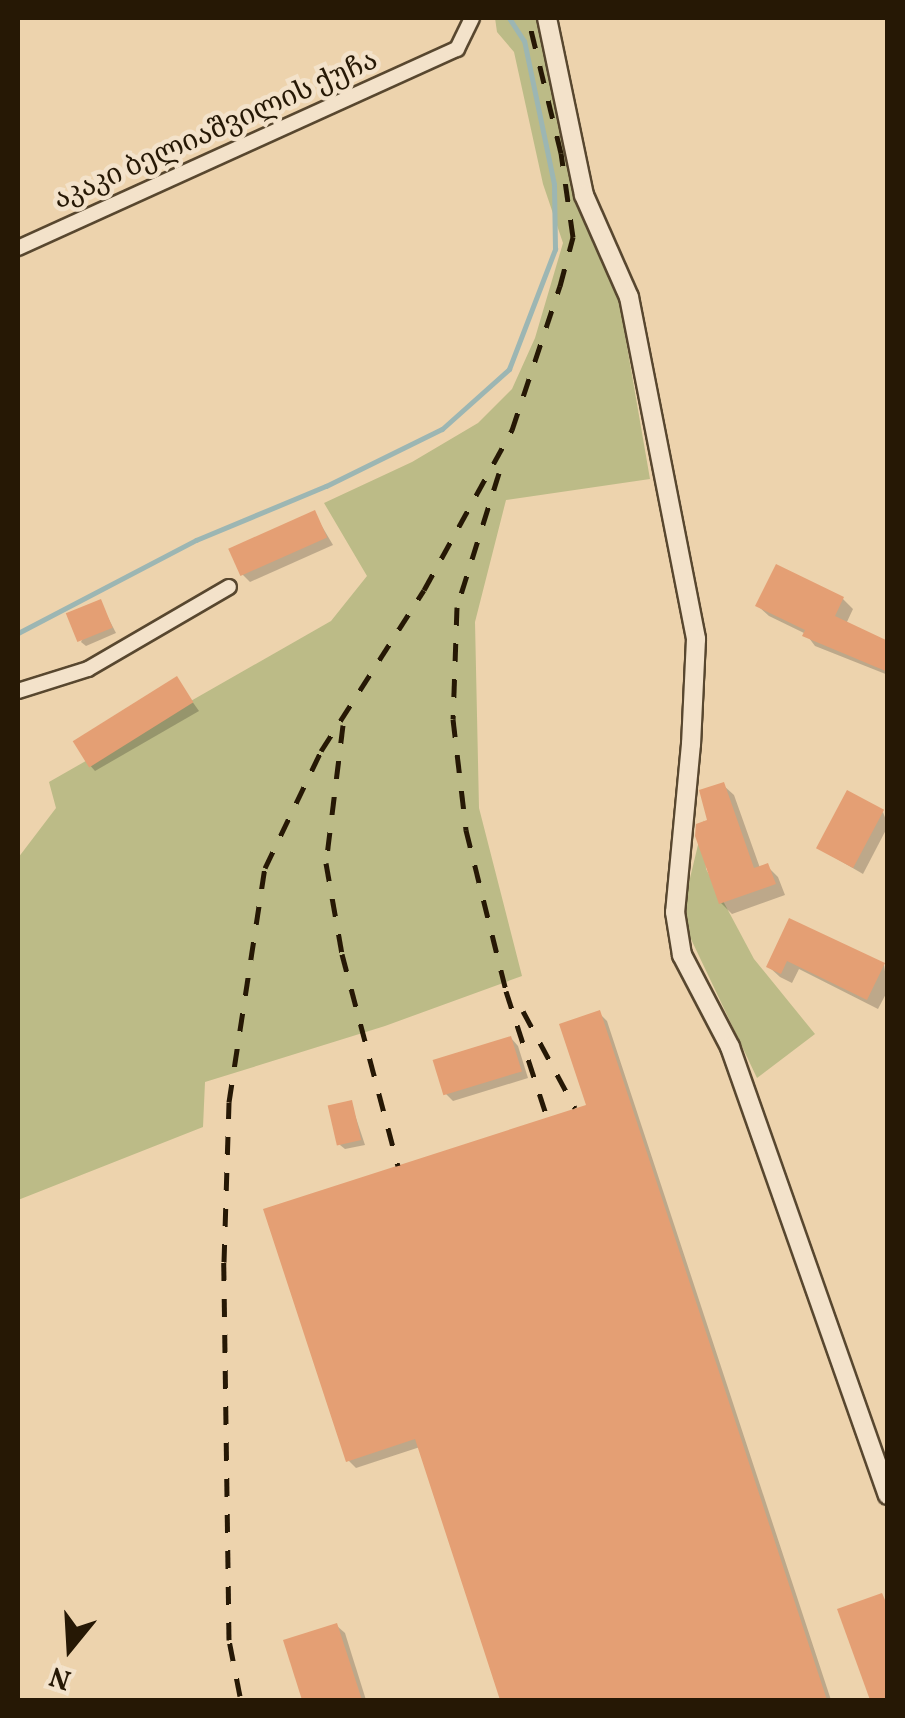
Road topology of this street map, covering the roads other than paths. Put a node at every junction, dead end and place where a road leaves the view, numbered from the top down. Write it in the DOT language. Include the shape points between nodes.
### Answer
graph roads {
  1 [pos="472,18"];
  2 [pos="547,18"];
  3 [pos="18,248"];
  4 [pos="229,586"];
  5 [pos="18,691"];
  6 [pos="888,1495"];
  1 -- 3 [label="street, აკაკი ბელიაშვილის ქუჩა" via="457,49"];
  2 -- 6 [label="street" via="584,196 629,297 696,639 675,912 682,955 730,1048"];
  4 -- 5 [label="street" via="88,669"];
}
